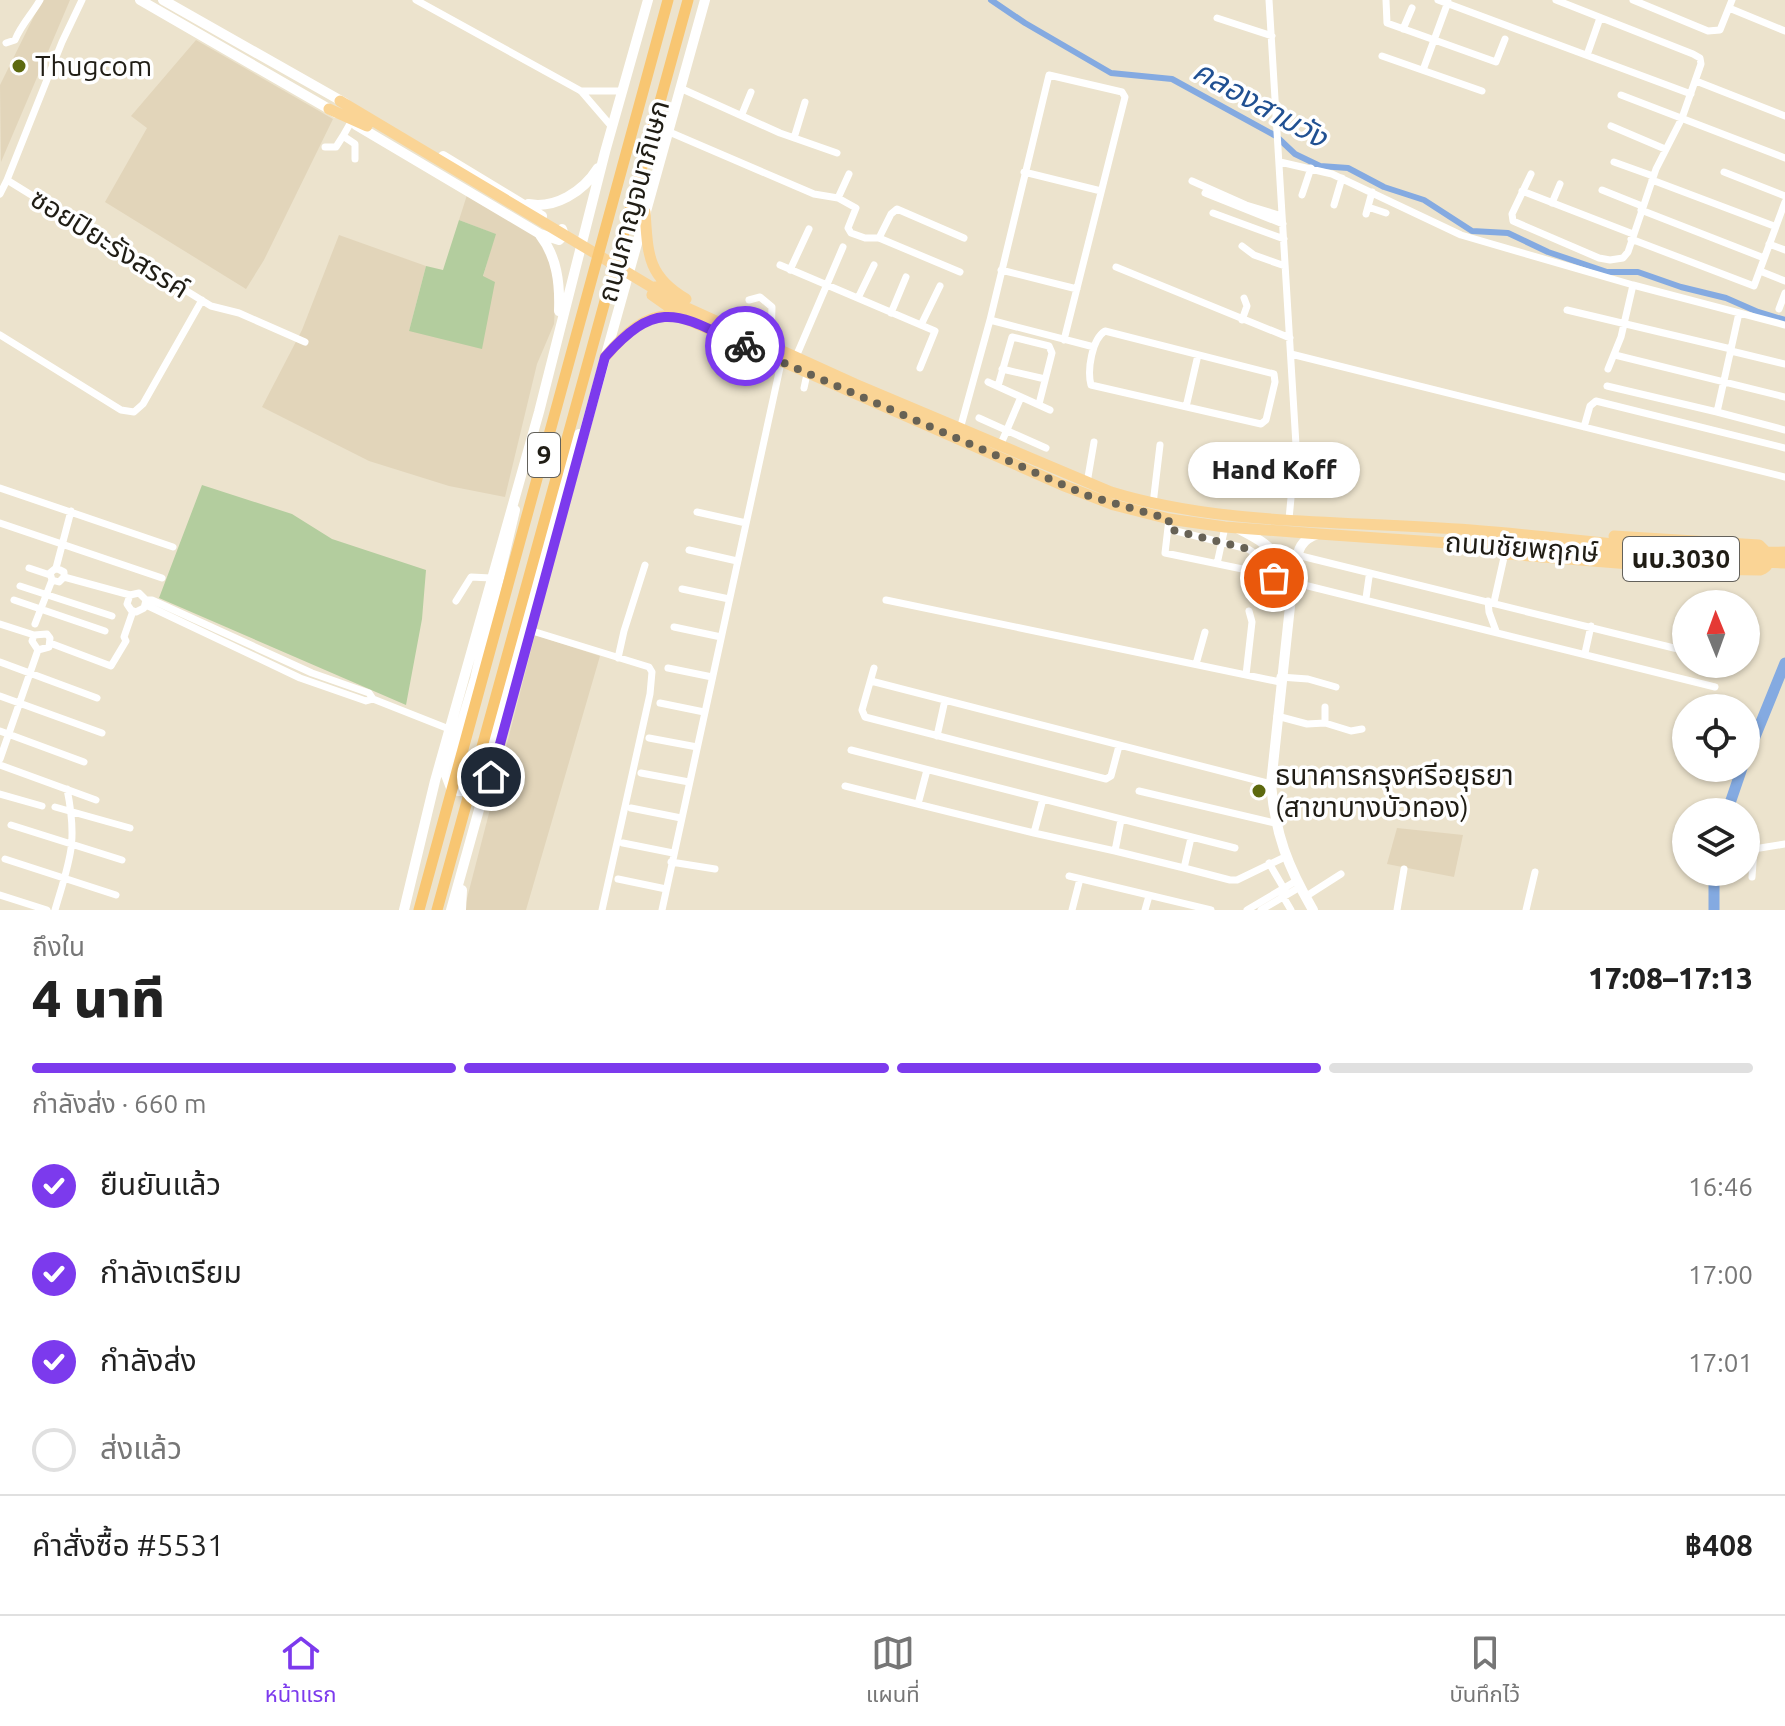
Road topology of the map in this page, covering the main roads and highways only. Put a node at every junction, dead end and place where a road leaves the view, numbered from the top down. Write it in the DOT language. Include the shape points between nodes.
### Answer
graph roads {
  1 [pos="140,0"];
  2 [pos="163,0"];
  3 [pos="648,0"];
  4 [pos="668,0"];
  5 [pos="688,0"];
  6 [pos="705,0"];
  7 [pos="177,4"];
  8 [pos="340,101"];
  9 [pos="329,109"];
  10 [pos="603,160"];
  11 [pos="462,177"];
  12 [pos="524,203"];
  13 [pos="645,212"];
  14 [pos="540,234"];
  15 [pos="665,286"];
  16 [pos="682,317"];
  17 [pos="558,332"];
  18 [pos="780,356"];
  19 [pos="605,357"];
  20 [pos="875,396"];
  21 [pos="587,418"];
  22 [pos="523,465"];
  23 [pos="1231,527"];
  24 [pos="1354,530"];
  25 [pos="1469,530"];
  26 [pos="1319,534"];
  27 [pos="1473,544"];
  28 [pos="1578,545"];
  29 [pos="1785,552"];
  30 [pos="1785,563"];
  31 [pos="1284,579"];
  32 [pos="464,868"];
  33 [pos="411,873"];
  34 [pos="396,910"];
  35 [pos="404,910"];
  36 [pos="419,910"];
  37 [pos="437,910"];
  38 [pos="451,910"];
  39 [pos="461,910"];
  40 [pos="1313,910"];
  1 -- 9 [label="main road"];
  2 -- 7 [label="main road"];
  3 -- 10 [label="main road"];
  4 -- 36 [label="highway, ถนนกาญจนาภิเษก / 9"];
  5 -- 37 [label="highway, ถนนกาญจนาภิเษก / 9"];
  6 -- 13 [label="main road"];
  7 -- 8 [label="main road"];
  8 -- 11 [label="main road"];
  8 -- 12 [label="main road"];
  9 -- 11 [label="main road"];
  9 -- 14 [label="main road"];
  10 -- 12 [label="main road" via="570,196 545,206"];
  10 -- 17 [label="main road"];
  11 -- 18 [label="main road" via="659,298"];
  12 -- 14 [label="main road" via="564,235 559,240"];
  13 -- 15 [label="main road" via="652,264"];
  13 -- 19 [label="main road"];
  14 -- 17 [label="main road" via="557,274"];
  15 -- 16 [label="main road" via="655,287 652,295"];
  15 -- 20 [label="main road" via="855,377"];
  16 -- 18 [label="main road"];
  16 -- 19 [label="main road" via="649,320"];
  17 -- 22 [label="main road"];
  18 -- 20 [label="main road"];
  18 -- 20 [label="main road" via="807,374"];
  19 -- 21 [label="main road"];
  20 -- 23 [label="main road" via="1089,496 1169,524"];
  20 -- 24 [label="main road" via="1087,483 1153,504"];
  21 -- 22 [label="main road" via="572,448 481,782 471,791 458,791 446,775 502,572"];
  21 -- 32 [label="main road"];
  22 -- 33 [label="main road"];
  23 -- 26 [label="main road"];
  23 -- 31 [label="main road" via="1274,551"];
  24 -- 25 [label="main road, ถนนชัยพฤกษ์ / นบ.3030"];
  24 -- 26 [label="main road"];
  24 -- 27 [label="main road, ถนนชัยพฤกษ์ / นบ.3030"];
  25 -- 27 [label="main road" via="1501,527 1747,544 1759,545 1769,555 1767,567 1744,571 1505,553"];
  25 -- 28 [label="main road, ถนนชัยพฤกษ์ / นบ.3030"];
  26 -- 31 [label="main road" via="1303,541"];
  27 -- 28 [label="main road, ถนนชัยพฤกษ์ / นบ.3030"];
  28 -- 29 [label="main road, ถนนชัยพฤกษ์ / นบ.3030"];
  28 -- 30 [label="main road, ถนนชัยพฤกษ์ / นบ.3030" via="1679,559"];
  31 -- 40 [label="main road" via="1290,601 1271,784 1285,857"];
  32 -- 38 [label="main road"];
  32 -- 39 [label="main road"];
  33 -- 34 [label="main road"];
  33 -- 35 [label="main road"];
}
